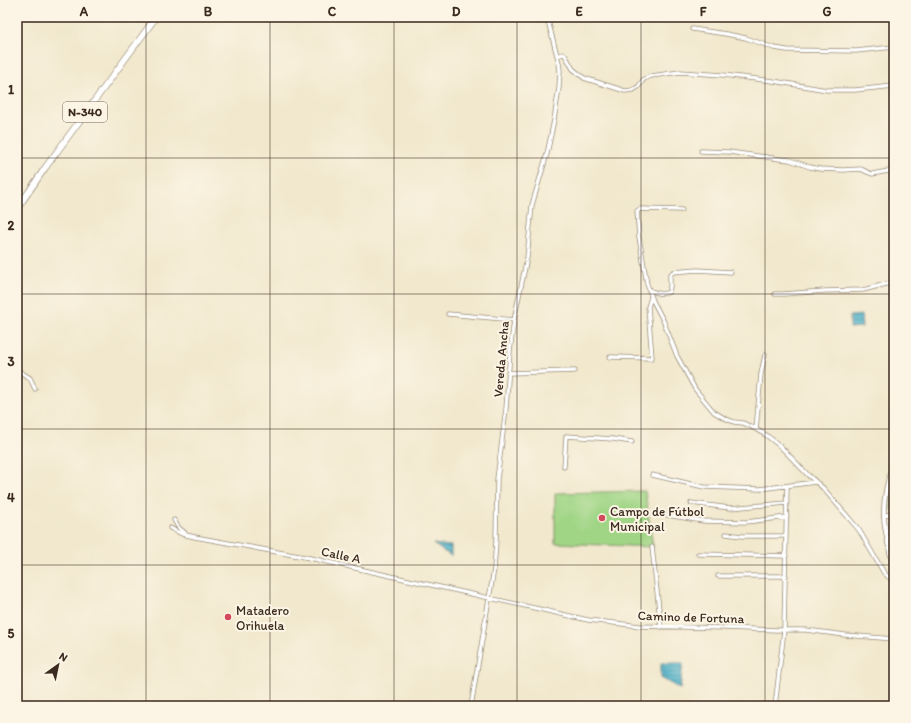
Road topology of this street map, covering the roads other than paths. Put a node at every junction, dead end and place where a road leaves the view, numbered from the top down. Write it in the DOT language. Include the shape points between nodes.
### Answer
graph roads {
  1 [pos="156,17"];
  2 [pos="547,17"];
  3 [pos="757,17"];
  4 [pos="787,17"];
  5 [pos="814,17"];
  6 [pos="819,17"];
  7 [pos="692,29"];
  8 [pos="894,47"];
  9 [pos="557,56"];
  10 [pos="894,86"];
  11 [pos="701,151"];
  12 [pos="894,170"];
  13 [pos="17,209"];
  14 [pos="682,210"];
  15 [pos="731,272"];
  16 [pos="894,282"];
  17 [pos="649,290"];
  18 [pos="775,294"];
  19 [pos="651,296"];
  20 [pos="448,314"];
  21 [pos="514,320"];
  22 [pos="765,355"];
  23 [pos="610,356"];
  24 [pos="17,370"];
  25 [pos="575,371"];
  26 [pos="508,373"];
  27 [pos="35,389"];
  28 [pos="756,429"];
  29 [pos="632,442"];
  30 [pos="894,461"];
  31 [pos="564,467"];
  32 [pos="652,475"];
  33 [pos="816,482"];
  34 [pos="787,486"];
  35 [pos="691,503"];
  36 [pos="787,503"];
  37 [pos="894,513"];
  38 [pos="667,515"];
  39 [pos="884,516"];
  40 [pos="787,517"];
  41 [pos="174,520"];
  42 [pos="170,528"];
  43 [pos="726,534"];
  44 [pos="187,535"];
  45 [pos="786,536"];
  46 [pos="894,545"];
  47 [pos="888,546"];
  48 [pos="652,548"];
  49 [pos="698,554"];
  50 [pos="786,556"];
  51 [pos="894,569"];
  52 [pos="718,576"];
  53 [pos="786,576"];
  54 [pos="894,582"];
  55 [pos="489,598"];
  56 [pos="661,627"];
  57 [pos="784,630"];
  58 [pos="894,639"];
  59 [pos="471,706"];
  60 [pos="775,706"];
  1 -- 13 [label="highway, N-340"];
  2 -- 9 [label="street, Vereda Ancha"];
  3 -- 4 [label="street"];
  5 -- 6 [label="street"];
  7 -- 8 [label="street" via="746,38 787,50 856,51"];
  9 -- 10 [label="street" via="565,55 572,68 584,78 625,91 633,90 651,76 680,72 766,80 827,90"];
  9 -- 21 [label="street, Vereda Ancha" via="560,78 554,120 532,205 527,258"];
  11 -- 12 [label="street" via="780,158 820,169 861,169 872,174"];
  14 -- 17 [label="street" via="637,211"];
  15 -- 17 [label="street" via="673,272 670,275 669,292 657,293"];
  16 -- 18 [label="street" via="863,290"];
  17 -- 19 [label="street"];
  19 -- 23 [label="street" via="648,307 652,358"];
  19 -- 28 [label="street" via="677,356 695,389 714,412"];
  20 -- 21 [label="street"];
  21 -- 26 [label="street, Vereda Ancha"];
  22 -- 28 [label="street"];
  24 -- 27 [label="street" via="30,378"];
  25 -- 26 [label="street"];
  26 -- 55 [label="street, Vereda Ancha" via="498,479 494,569"];
  28 -- 33 [label="street" via="780,446"];
  29 -- 31 [label="street" via="566,436"];
  30 -- 39 [label="street" via="886,488"];
  32 -- 34 [label="street" via="704,487 760,489"];
  33 -- 34 [label="street"];
  33 -- 54 [label="street" via="859,530 884,573"];
  34 -- 36 [label="street"];
  35 -- 36 [label="street" via="730,508"];
  36 -- 40 [label="street"];
  37 -- 39 [label="street"];
  38 -- 40 [label="street" via="703,521 746,522"];
  39 -- 47 [label="street"];
  40 -- 45 [label="street"];
  41 -- 44 [label="street"];
  42 -- 44 [label="street, Calle A"];
  43 -- 45 [label="street"];
  44 -- 55 [label="street, Calle A" via="306,557"];
  45 -- 50 [label="street"];
  46 -- 47 [label="street"];
  47 -- 51 [label="street"];
  48 -- 56 [label="street"];
  49 -- 50 [label="street"];
  50 -- 53 [label="street"];
  52 -- 53 [label="street"];
  53 -- 57 [label="street"];
  55 -- 56 [label="street, Camino de Fortuna" via="588,620"];
  55 -- 59 [label="street, Vereda Ancha"];
  56 -- 57 [label="street, Camino de Fortuna"];
  57 -- 58 [label="street, Camino de Fortuna"];
  57 -- 60 [label="street"];
}
